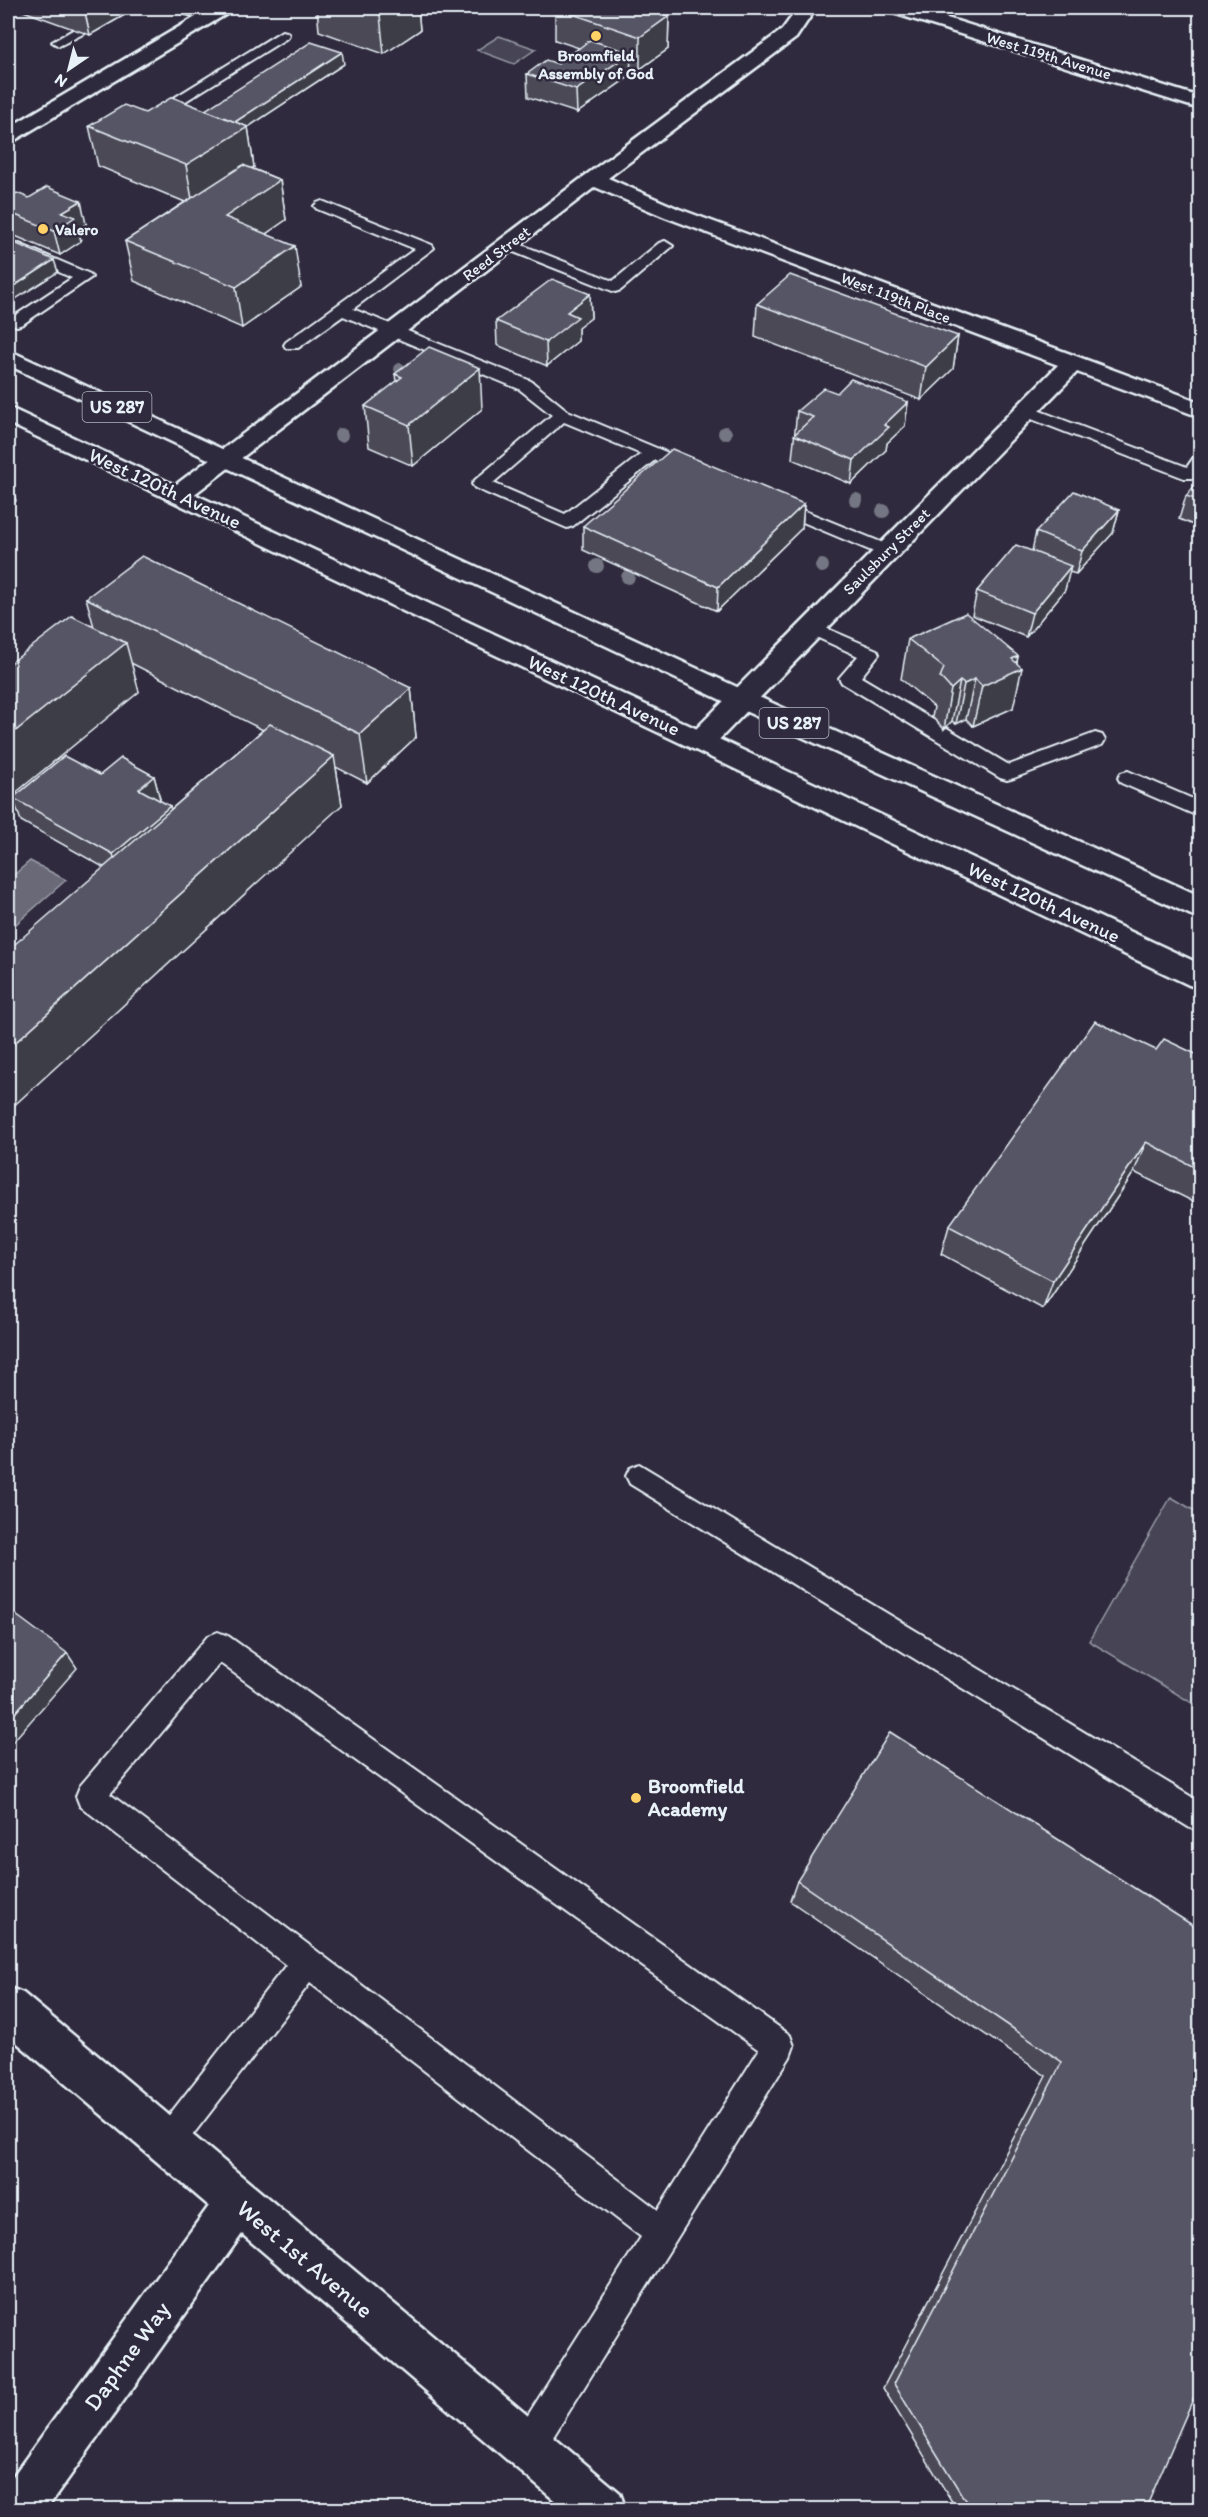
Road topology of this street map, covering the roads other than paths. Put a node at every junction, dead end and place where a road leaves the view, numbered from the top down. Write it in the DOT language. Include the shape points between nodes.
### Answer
graph roads {
  1 [pos="180,8"];
  2 [pos="807,8"];
  3 [pos="897,8"];
  4 [pos="215,12"];
  5 [pos="78,31"];
  6 [pos="282,35"];
  7 [pos="59,42"];
  8 [pos="1200,103"];
  9 [pos="155,114"];
  10 [pos="8,136"];
  11 [pos="593,179"];
  12 [pos="322,206"];
  13 [pos="8,244"];
  14 [pos="507,244"];
  15 [pos="665,246"];
  16 [pos="341,310"];
  17 [pos="8,317"];
  18 [pos="395,330"];
  19 [pos="292,345"];
  20 [pos="8,357"];
  21 [pos="1073,363"];
  22 [pos="1200,410"];
  23 [pos="1027,411"];
  24 [pos="8,414"];
  25 [pos="562,415"];
  26 [pos="653,453"];
  27 [pos="227,458"];
  28 [pos="1200,461"];
  29 [pos="706,475"];
  30 [pos="179,494"];
  31 [pos="759,497"];
  32 [pos="886,551"];
  33 [pos="812,627"];
  34 [pos="743,700"];
  35 [pos="1095,740"];
  36 [pos="701,741"];
  37 [pos="1128,778"];
  38 [pos="1200,810"];
  39 [pos="1200,908"];
  40 [pos="1200,977"];
  41 [pos="639,1476"];
  42 [pos="1200,1818"];
  43 [pos="308,1961"];
  44 [pos="8,2008"];
  45 [pos="167,2143"];
  46 [pos="238,2202"];
  47 [pos="661,2232"];
  48 [pos="528,2446"];
  49 [pos="16,2510"];
  50 [pos="603,2510"];
  1 -- 4 [label="lane"];
  2 -- 11 [label="street, Reed Street" via="789,34"];
  3 -- 8 [label="street, West 119th Avenue"];
  4 -- 10 [label="street"];
  5 -- 7 [label="lane"];
  6 -- 9 [label="lane"];
  11 -- 14 [label="street, Reed Street"];
  11 -- 21 [label="street, West 119th Place" via="672,213"];
  12 -- 16 [label="lane" via="426,248"];
  13 -- 17 [label="lane" via="84,277 17,321"];
  14 -- 15 [label="lane" via="615,287"];
  14 -- 18 [label="street, Reed Street"];
  16 -- 18 [label="lane"];
  16 -- 19 [label="lane"];
  18 -- 25 [label="lane" via="525,385"];
  18 -- 27 [label="street, Reed Street"];
  20 -- 27 [label="street, US 287"];
  21 -- 22 [label="street, West 119th Place"];
  21 -- 23 [label="street, Saulsbury Street"];
  23 -- 28 [label="lane" via="1190,474"];
  23 -- 32 [label="street, Saulsbury Street"];
  24 -- 30 [label="street, West 120th Avenue / US 287"];
  25 -- 26 [label="lane"];
  25 -- 26 [label="lane" via="481,484 567,522"];
  26 -- 29 [label="lane"];
  27 -- 30 [label="street, Reed Street"];
  27 -- 34 [label="street, US 287"];
  30 -- 36 [label="street, West 120th Avenue / US 287"];
  31 -- 32 [label="lane"];
  32 -- 33 [label="street, Saulsbury Street"];
  33 -- 34 [label="street, Saulsbury Street"];
  33 -- 35 [label="lane" via="870,654 849,678 1007,773"];
  34 -- 36 [label="street, Saulsbury Street"];
  34 -- 39 [label="street, US 287"];
  36 -- 40 [label="street, West 120th Avenue / US 287"];
  37 -- 38 [label="lane"];
  41 -- 42 [label="lane"];
  43 -- 45 [label="lane"];
  43 -- 47 [label="lane"];
  43 -- 47 [label="lane" via="90,1796 218,1645 779,2046"];
  44 -- 45 [label="street, West 1st Avenue"];
  45 -- 46 [label="street, West 1st Avenue"];
  46 -- 48 [label="street, West 1st Avenue"];
  46 -- 49 [label="street, Daphne Way"];
  47 -- 48 [label="lane"];
  48 -- 50 [label="street, West 1st Avenue"];
}
